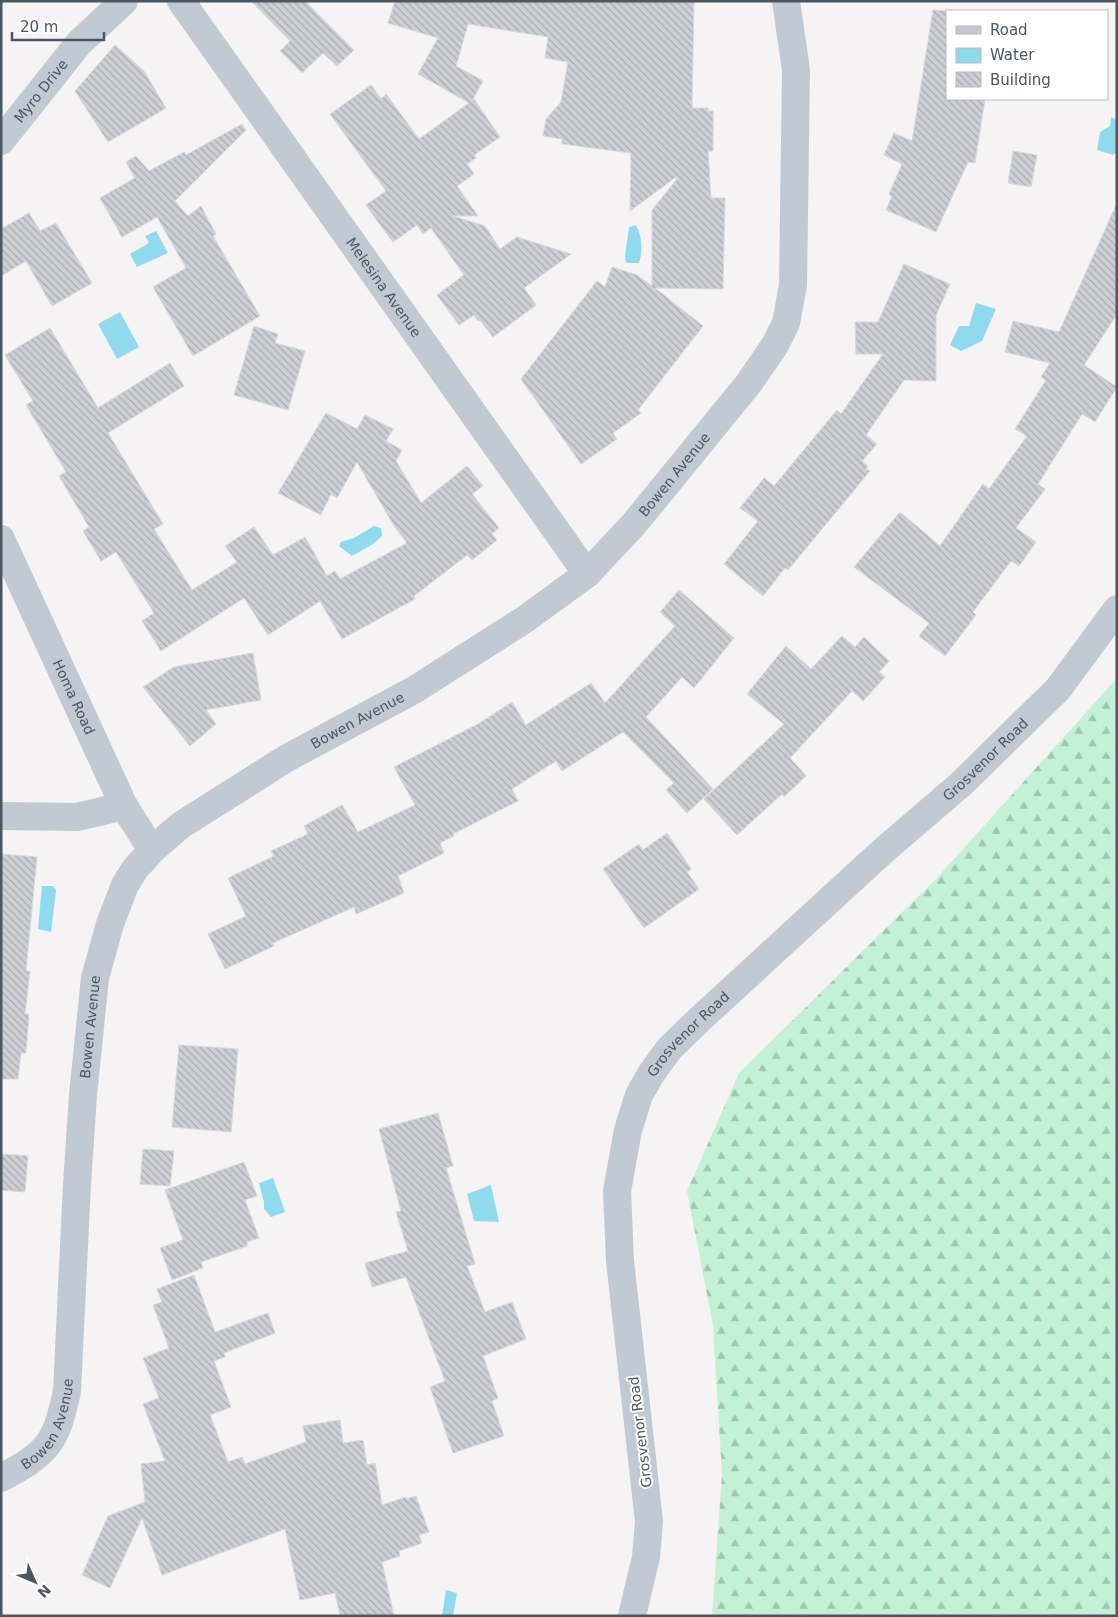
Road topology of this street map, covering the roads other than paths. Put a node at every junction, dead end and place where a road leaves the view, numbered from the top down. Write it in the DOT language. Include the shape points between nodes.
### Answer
graph roads {
  1 [pos="124,1"];
  2 [pos="181,1"];
  3 [pos="786,1"];
  4 [pos="1,141"];
  5 [pos="1,539"];
  6 [pos="586,574"];
  7 [pos="1117,609"];
  8 [pos="124,806"];
  9 [pos="1,816"];
  10 [pos="152,850"];
  11 [pos="1,1478"];
  12 [pos="632,1616"];
  1 -- 4 [label="street, Myro Drive" via="79,43"];
  2 -- 6 [label="street, Melesina Avenue"];
  3 -- 6 [label="street, Bowen Avenue" via="796,89 793,285 786,324 748,383 634,524"];
  5 -- 8 [label="street, Homa Road"];
  6 -- 10 [label="street, Bowen Avenue" via="524,620 414,690 287,758 181,825"];
  7 -- 12 [label="street, Grosvenor Road" via="1058,689 961,784 824,904 669,1049 639,1095 628,1130 617,1191 620,1261 649,1522 646,1558"];
  8 -- 9 [label="street" via="78,817"];
  8 -- 10 [label="street, Homa Road"];
  10 -- 11 [label="street, Bowen Avenue" via="134,869 125,886 95,978 80,1144 67,1391 60,1422 50,1444 32,1462"];
}
